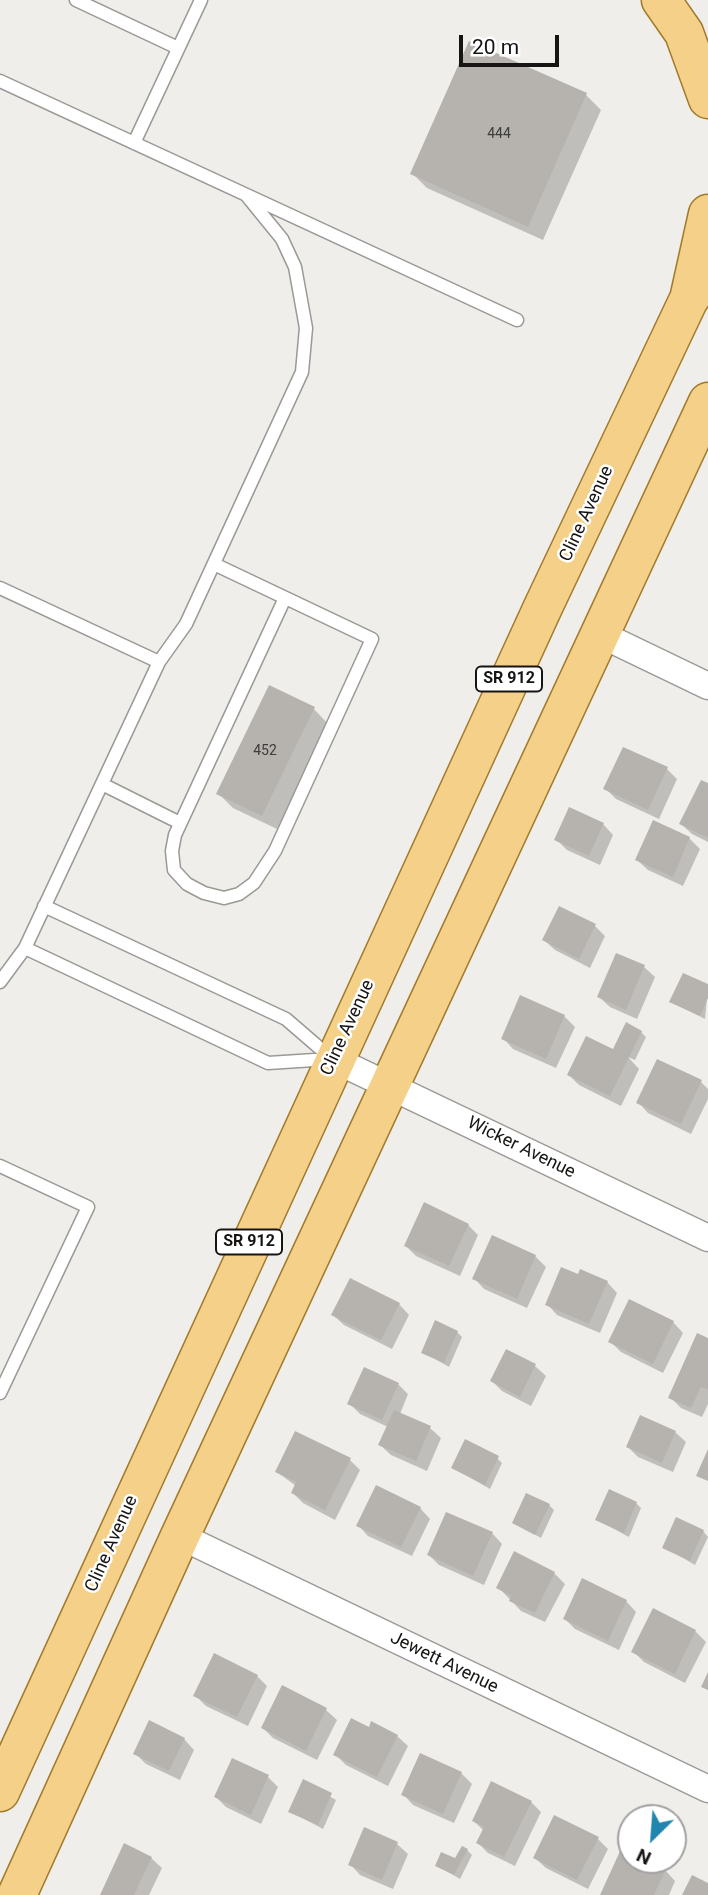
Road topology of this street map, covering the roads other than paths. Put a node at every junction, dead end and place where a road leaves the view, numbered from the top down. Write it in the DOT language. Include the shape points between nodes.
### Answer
graph roads {
  1 [pos="76,0"];
  2 [pos="201,0"];
  3 [pos="662,0"];
  4 [pos="178,48"];
  5 [pos="0,81"];
  6 [pos="708,99"];
  7 [pos="134,143"];
  8 [pos="247,196"];
  9 [pos="708,214"];
  10 [pos="698,286"];
  11 [pos="517,320"];
  12 [pos="708,402"];
  13 [pos="214,564"];
  14 [pos="0,588"];
  15 [pos="285,598"];
  16 [pos="602,635"];
  17 [pos="159,662"];
  18 [pos="708,686"];
  19 [pos="102,784"];
  20 [pos="180,823"];
  21 [pos="44,906"];
  22 [pos="25,948"];
  23 [pos="0,982"];
  24 [pos="333,1059"];
  25 [pos="390,1086"];
  26 [pos="0,1166"];
  27 [pos="708,1238"];
  28 [pos="0,1393"];
  29 [pos="180,1536"];
  30 [pos="3,1776"];
  31 [pos="708,1790"];
  32 [pos="16,1895"];
  1 -- 4 [label="lane"];
  2 -- 4 [label="lane"];
  3 -- 6 [label="main road" via="684,33"];
  4 -- 7 [label="lane"];
  5 -- 7 [label="lane"];
  7 -- 8 [label="lane"];
  8 -- 11 [label="lane"];
  8 -- 13 [label="lane" via="282,239 295,267 303,298 306,350 294,394"];
  9 -- 10 [label="main road, Cline Avenue"];
  10 -- 24 [label="main road, Cline Avenue / SR 912"];
  12 -- 16 [label="main road"];
  13 -- 15 [label="lane"];
  13 -- 17 [label="lane" via="186,624"];
  14 -- 17 [label="lane"];
  15 -- 20 [label="lane"];
  15 -- 20 [label="lane" via="372,639 275,852 254,883 224,898 187,884 174,870 172,851"];
  16 -- 18 [label="street"];
  16 -- 25 [label="main road"];
  17 -- 19 [label="lane"];
  19 -- 20 [label="lane"];
  19 -- 21 [label="lane"];
  21 -- 22 [label="lane"];
  21 -- 24 [label="lane" via="286,1018"];
  22 -- 23 [label="lane"];
  22 -- 24 [label="lane" via="268,1063"];
  24 -- 25 [label="street, Wicker Avenue"];
  24 -- 30 [label="main road, Cline Avenue / SR 912"];
  25 -- 27 [label="street, Wicker Avenue"];
  25 -- 29 [label="main road"];
  26 -- 28 [label="lane" via="88,1207"];
  29 -- 31 [label="street, Jewett Avenue"];
  29 -- 32 [label="main road"];
}
